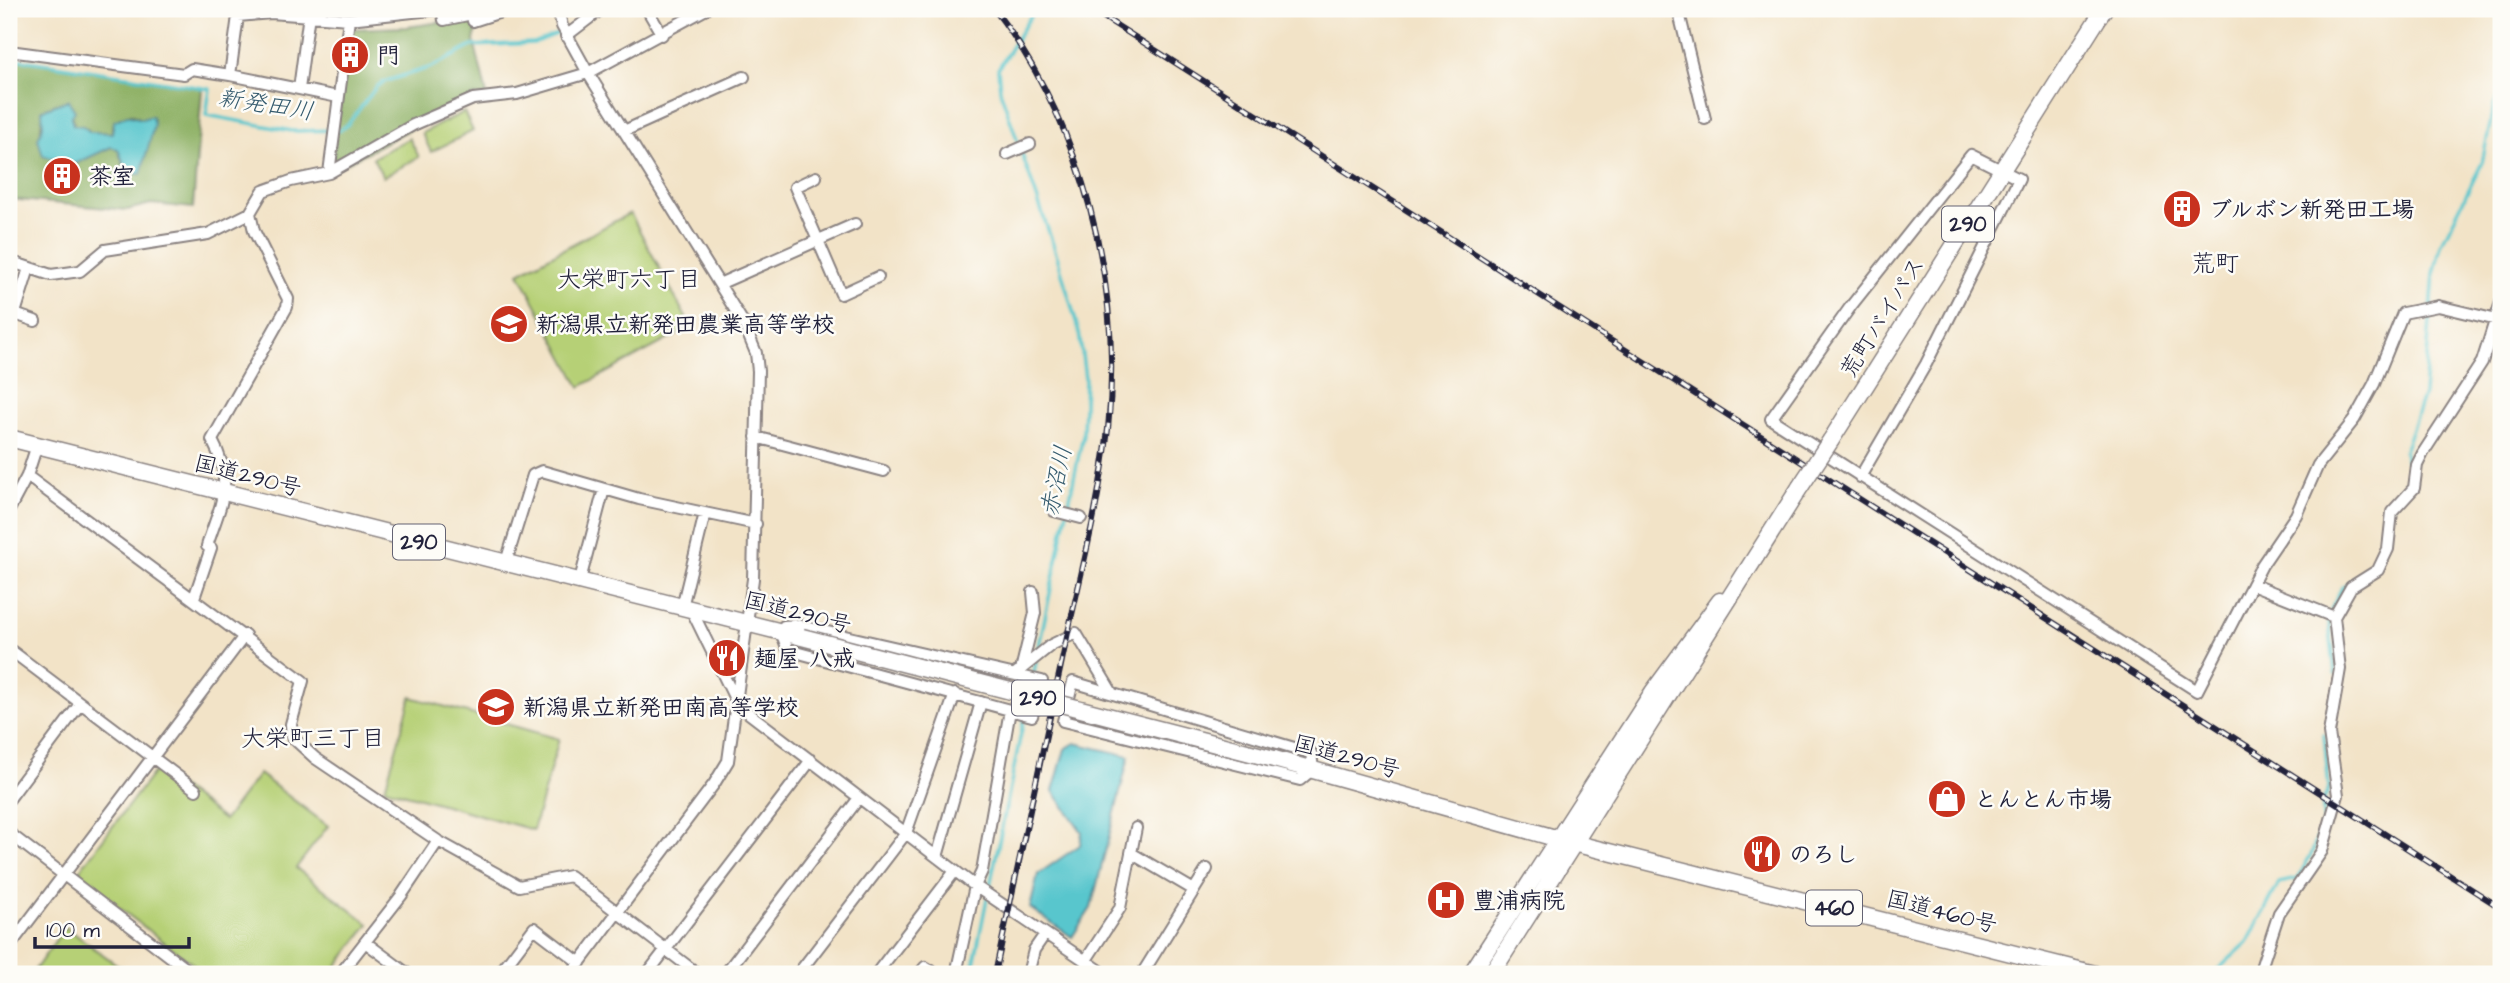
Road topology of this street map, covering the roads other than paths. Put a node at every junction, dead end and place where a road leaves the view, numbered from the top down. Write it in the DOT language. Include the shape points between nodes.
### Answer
graph roads {
  1 [pos="441,9"];
  2 [pos="510,9"];
  3 [pos="558,9"];
  4 [pos="608,9"];
  5 [pos="647,9"];
  6 [pos="706,9"];
  7 [pos="1678,9"];
  8 [pos="2104,9"];
  9 [pos="314,13"];
  10 [pos="349,19"];
  11 [pos="564,31"];
  12 [pos="662,34"];
  13 [pos="9,51"];
  14 [pos="588,73"];
  15 [pos="230,75"];
  16 [pos="744,77"];
  17 [pos="299,89"];
  18 [pos="338,97"];
  19 [pos="1704,119"];
  20 [pos="624,131"];
  21 [pos="1031,144"];
  22 [pos="1007,154"];
  23 [pos="2003,169"];
  24 [pos="329,173"];
  25 [pos="816,177"];
  26 [pos="250,213"];
  27 [pos="855,224"];
  28 [pos="816,240"];
  29 [pos="9,261"];
  30 [pos="29,268"];
  31 [pos="878,277"];
  32 [pos="719,284"];
  33 [pos="2501,302"];
  34 [pos="12,312"];
  35 [pos="2497,320"];
  36 [pos="35,321"];
  37 [pos="9,438"];
  38 [pos="756,438"];
  39 [pos="37,445"];
  40 [pos="884,471"];
  41 [pos="27,476"];
  42 [pos="1860,477"];
  43 [pos="604,489"];
  44 [pos="224,492"];
  45 [pos="9,510"];
  46 [pos="1054,512"];
  47 [pos="705,513"];
  48 [pos="1081,518"];
  49 [pos="756,524"];
  50 [pos="506,562"];
  51 [pos="580,580"];
  52 [pos="2252,584"];
  53 [pos="1032,592"];
  54 [pos="194,598"];
  55 [pos="687,608"];
  56 [pos="2334,617"];
  57 [pos="748,623"];
  58 [pos="781,632"];
  59 [pos="245,635"];
  60 [pos="9,649"];
  61 [pos="1018,672"];
  62 [pos="1111,691"];
  63 [pos="955,694"];
  64 [pos="981,702"];
  65 [pos="80,704"];
  66 [pos="738,705"];
  67 [pos="1010,710"];
  68 [pos="153,760"];
  69 [pos="811,761"];
  70 [pos="1313,769"];
  71 [pos="196,790"];
  72 [pos="859,798"];
  73 [pos="9,799"];
  74 [pos="1136,828"];
  75 [pos="9,833"];
  76 [pos="906,833"];
  77 [pos="438,841"];
  78 [pos="1565,841"];
  79 [pos="1131,853"];
  80 [pos="937,857"];
  81 [pos="1207,869"];
  82 [pos="954,871"];
  83 [pos="64,873"];
  84 [pos="975,886"];
  85 [pos="1194,890"];
  86 [pos="617,914"];
  87 [pos="1045,934"];
  88 [pos="365,942"];
  89 [pos="9,947"];
  90 [pos="666,950"];
  91 [pos="1086,960"];
  92 [pos="580,963"];
  93 [pos="192,974"];
  94 [pos="340,974"];
  95 [pos="408,974"];
  96 [pos="499,974"];
  97 [pos="572,974"];
  98 [pos="647,974"];
  99 [pos="698,974"];
  100 [pos="725,974"];
  101 [pos="798,974"];
  102 [pos="876,974"];
  103 [pos="919,974"];
  104 [pos="937,974"];
  105 [pos="956,974"];
  106 [pos="1028,974"];
  107 [pos="1105,974"];
  108 [pos="1142,974"];
  109 [pos="1471,974"];
  110 [pos="1491,974"];
  111 [pos="2095,974"];
  112 [pos="2259,974"];
  1 -- 2 [label="street" via="444,20 471,14 473,21"];
  1 -- 10 [label="street"];
  3 -- 11 [label="street"];
  4 -- 11 [label="street"];
  5 -- 12 [label="street"];
  6 -- 12 [label="street"];
  7 -- 19 [label="street"];
  8 -- 23 [label="highway, 荒町バイパス / 290"];
  9 -- 10 [label="street"];
  9 -- 15 [label="street" via="238,16"];
  9 -- 17 [label="street"];
  10 -- 18 [label="street"];
  11 -- 14 [label="street"];
  12 -- 14 [label="street"];
  13 -- 15 [label="street" via="184,74 192,69"];
  14 -- 20 [label="street"];
  14 -- 24 [label="street" via="517,94 473,99 413,125"];
  15 -- 17 [label="street"];
  16 -- 20 [label="street"];
  17 -- 18 [label="street"];
  18 -- 24 [label="street"];
  20 -- 32 [label="street"];
  21 -- 22 [label="street"];
  23 -- 42 [label="street" via="2019,179 1926,365"];
  23 -- 42 [label="street" via="1971,155 1851,306 1771,419"];
  23 -- 78 [label="highway, 荒町バイパス / 290, bridge" via="1765,544 1653,692"];
  24 -- 26 [label="street" via="263,191"];
  25 -- 28 [label="street" via="795,187"];
  26 -- 30 [label="street" via="208,234 105,250 80,271 51,275"];
  26 -- 44 [label="street" via="254,231 288,299 212,440 226,471"];
  27 -- 28 [label="street"];
  28 -- 31 [label="street" via="841,294"];
  28 -- 32 [label="street"];
  29 -- 30 [label="street"];
  30 -- 34 [label="street"];
  32 -- 38 [label="street" via="751,337 755,353"];
  33 -- 35 [label="street"];
  34 -- 36 [label="street"];
  35 -- 52 [label="street" via="2438,306 2403,313 2354,420 2318,465 2296,515"];
  35 -- 56 [label="street" via="2482,362 2417,465 2414,488 2392,512 2388,549 2378,570 2351,587"];
  37 -- 39 [label="highway, 国道290号 / 290"];
  38 -- 40 [label="street"];
  38 -- 49 [label="street"];
  39 -- 41 [label="street"];
  39 -- 44 [label="highway, 国道290号 / 290"];
  41 -- 45 [label="street"];
  41 -- 54 [label="street"];
  42 -- 52 [label="street" via="2197,691"];
  43 -- 47 [label="street"];
  43 -- 50 [label="street" via="542,471 533,475"];
  43 -- 51 [label="street"];
  44 -- 50 [label="highway, 国道290号 / 290"];
  44 -- 54 [label="street"];
  46 -- 48 [label="street"];
  47 -- 49 [label="street"];
  47 -- 55 [label="street"];
  49 -- 57 [label="street"];
  50 -- 51 [label="highway, 国道290号 / 290"];
  51 -- 55 [label="highway, 国道290号 / 290"];
  52 -- 56 [label="street"];
  53 -- 61 [label="street" via="1035,613"];
  54 -- 59 [label="street"];
  55 -- 57 [label="highway, 国道290号 / 290"];
  55 -- 66 [label="street"];
  56 -- 112 [label="street" via="2340,669 2329,733 2338,795 2322,851 2279,913"];
  57 -- 58 [label="highway, 国道290号 / 290"];
  57 -- 66 [label="street"];
  58 -- 61 [label="street" via="784,626 797,625"];
  58 -- 63 [label="street" via="788,650"];
  58 -- 70 [label="highway, 国道290号 / 290, bridge"];
  59 -- 68 [label="street"];
  59 -- 77 [label="street" via="303,681 292,737 315,758"];
  60 -- 65 [label="street"];
  61 -- 62 [label="street" via="1051,645 1076,634"];
  61 -- 67 [label="street" via="1042,681 1040,697 1032,716"];
  62 -- 70 [label="street" via="1311,753"];
  62 -- 70 [label="street" via="1073,682 1063,721 1300,779"];
  63 -- 64 [label="street"];
  63 -- 76 [label="street"];
  64 -- 67 [label="street"];
  64 -- 80 [label="street"];
  65 -- 68 [label="street"];
  65 -- 73 [label="street"];
  66 -- 69 [label="street"];
  66 -- 86 [label="street" via="728,761 715,784"];
  67 -- 84 [label="street" via="982,871"];
  68 -- 71 [label="street"];
  68 -- 83 [label="street"];
  69 -- 72 [label="street"];
  69 -- 90 [label="street"];
  70 -- 78 [label="highway, 国道290号 / 290"];
  72 -- 76 [label="street"];
  72 -- 100 [label="street"];
  74 -- 79 [label="street"];
  75 -- 83 [label="street"];
  76 -- 80 [label="street"];
  76 -- 101 [label="street"];
  77 -- 86 [label="street" via="519,886 570,876"];
  77 -- 88 [label="street"];
  78 -- 109 [label="highway"];
  78 -- 110 [label="highway"];
  78 -- 111 [label="highway, 国道460号 / 460"];
  79 -- 85 [label="street"];
  79 -- 91 [label="street" via="1120,908"];
  80 -- 82 [label="street"];
  81 -- 85 [label="street"];
  82 -- 84 [label="street"];
  82 -- 102 [label="street"];
  83 -- 89 [label="street"];
  83 -- 93 [label="street"];
  84 -- 87 [label="street"];
  84 -- 105 [label="street"];
  85 -- 108 [label="street"];
  86 -- 90 [label="street"];
  86 -- 92 [label="street"];
  87 -- 91 [label="street"];
  87 -- 106 [label="street" via="1034,950"];
  88 -- 94 [label="street"];
  88 -- 95 [label="street"];
  90 -- 98 [label="street"];
  90 -- 99 [label="street"];
  91 -- 107 [label="street"];
  92 -- 96 [label="street" via="534,928"];
  92 -- 97 [label="street"];
  103 -- 104 [label="street" via="925,967"];
}
